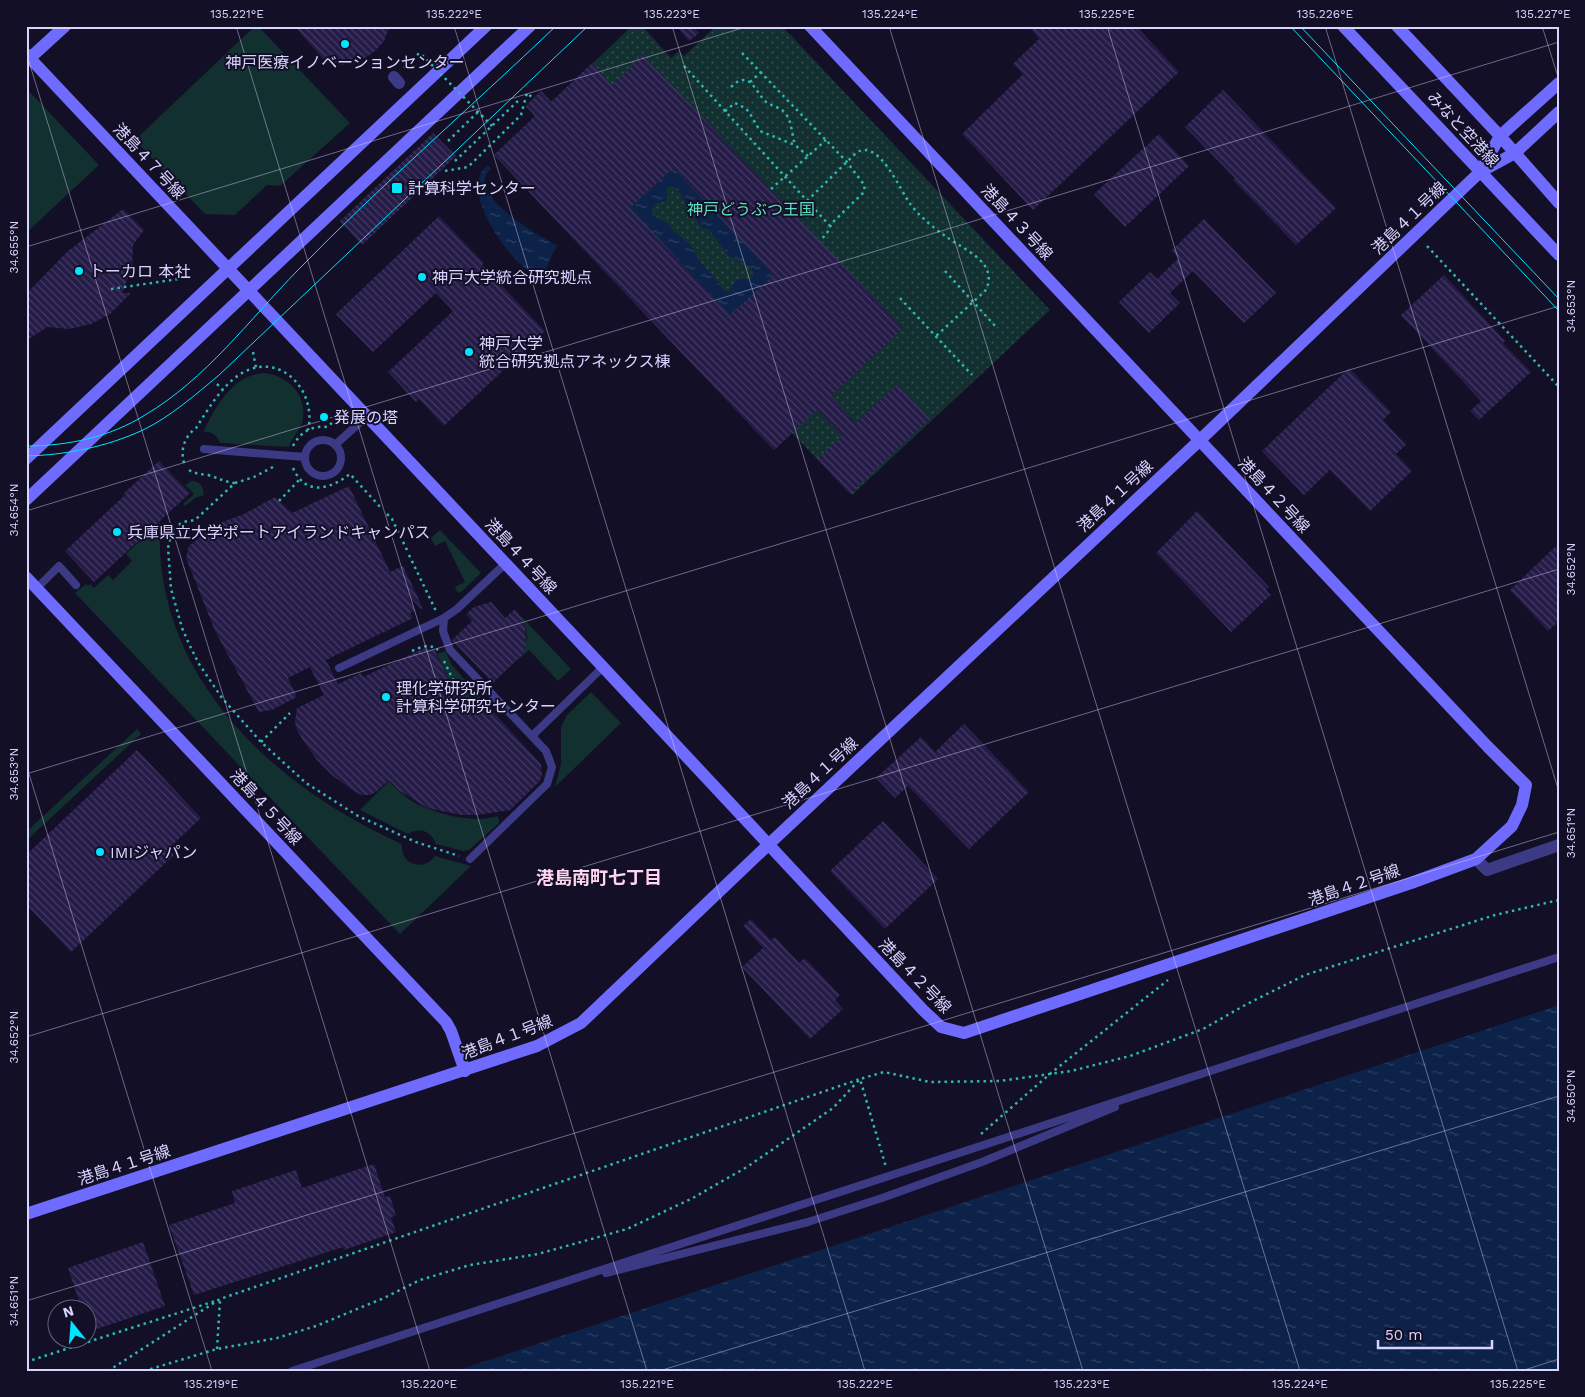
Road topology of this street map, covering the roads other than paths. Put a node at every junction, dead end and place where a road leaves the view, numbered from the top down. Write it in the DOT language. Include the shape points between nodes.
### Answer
graph roads {
  1 [pos="65,26"];
  2 [pos="486,26"];
  3 [pos="530,26"];
  4 [pos="810,26"];
  5 [pos="1343,26"];
  6 [pos="1397,26"];
  7 [pos="28,56"];
  8 [pos="1559,83"];
  9 [pos="1559,112"];
  10 [pos="1500,136"];
  11 [pos="1515,153"];
  12 [pos="1480,172"];
  13 [pos="1540,180"];
  14 [pos="1559,197"];
  15 [pos="1559,203"];
  16 [pos="1559,255"];
  17 [pos="228,269"];
  18 [pos="249,291"];
  19 [pos="367,416"];
  20 [pos="1200,440"];
  21 [pos="335,445"];
  22 [pos="204,449"];
  23 [pos="28,453"];
  24 [pos="305,457"];
  25 [pos="26,500"];
  26 [pos="506,563"];
  27 [pos="26,577"];
  28 [pos="76,585"];
  29 [pos="36,588"];
  30 [pos="444,618"];
  31 [pos="603,667"];
  32 [pos="339,668"];
  33 [pos="532,736"];
  34 [pos="768,844"];
  35 [pos="1559,845"];
  36 [pos="470,859"];
  37 [pos="1476,859"];
  38 [pos="1559,957"];
  39 [pos="465,1071"];
  40 [pos="1148,1092"];
  41 [pos="26,1214"];
  42 [pos="529,1294"];
  43 [pos="292,1371"];
  1 -- 7 [label="street"];
  2 -- 17 [label="street"];
  3 -- 18 [label="street"];
  4 -- 20 [label="street, 港島４３号線"];
  5 -- 12 [label="street, みなと空港線"];
  6 -- 10 [label="street, みなと空港線"];
  7 -- 17 [label="street, 港島４７号線"];
  8 -- 10 [label="street"];
  9 -- 11 [label="street, 港島４１号線"];
  10 -- 11 [label="street, みなと空港線"];
  10 -- 12 [label="street"];
  11 -- 12 [label="street, 港島４１号線"];
  11 -- 13 [label="street, みなと空港線"];
  12 -- 16 [label="street, みなと空港線"];
  12 -- 20 [label="street, 港島４１号線"];
  13 -- 14 [label="street"];
  13 -- 15 [label="street, みなと空港線"];
  17 -- 18 [label="street, 港島４７号線"];
  17 -- 23 [label="street"];
  18 -- 19 [label="street, 港島４４号線"];
  18 -- 25 [label="street"];
  19 -- 21 [label="lane"];
  19 -- 26 [label="street, 港島４４号線"];
  20 -- 34 [label="street, 港島４１号線"];
  20 -- 37 [label="street, 港島４２号線" via="1526,785 1512,826"];
  21 -- 24 [label="lane" via="326,440 316,441 308,448"];
  21 -- 24 [label="lane" via="341,460 336,470 327,475 311,472"];
  22 -- 24 [label="lane"];
  26 -- 30 [label="lane"];
  26 -- 31 [label="street, 港島４４号線"];
  27 -- 29 [label="street, 港島４５号線"];
  28 -- 29 [label="lane" via="59,566"];
  29 -- 39 [label="street, 港島４５号線" via="446,1022"];
  30 -- 32 [label="lane"];
  30 -- 33 [label="lane" via="450,650"];
  31 -- 33 [label="lane"];
  31 -- 34 [label="street, 港島４４号線"];
  33 -- 36 [label="lane" via="549,756 552,767 550,779"];
  34 -- 37 [label="street, 港島４２号線" via="940,1027 964,1032"];
  34 -- 39 [label="street, 港島４１号線" via="581,1023 536,1046"];
  35 -- 37 [label="street" via="1486,870"];
  38 -- 40 [label="lane"];
  39 -- 41 [label="street, 港島４１号線"];
  40 -- 42 [label="lane"];
  40 -- 42 [label="lane" via="982,1162 882,1198 808,1222"];
  42 -- 43 [label="lane"];
}
